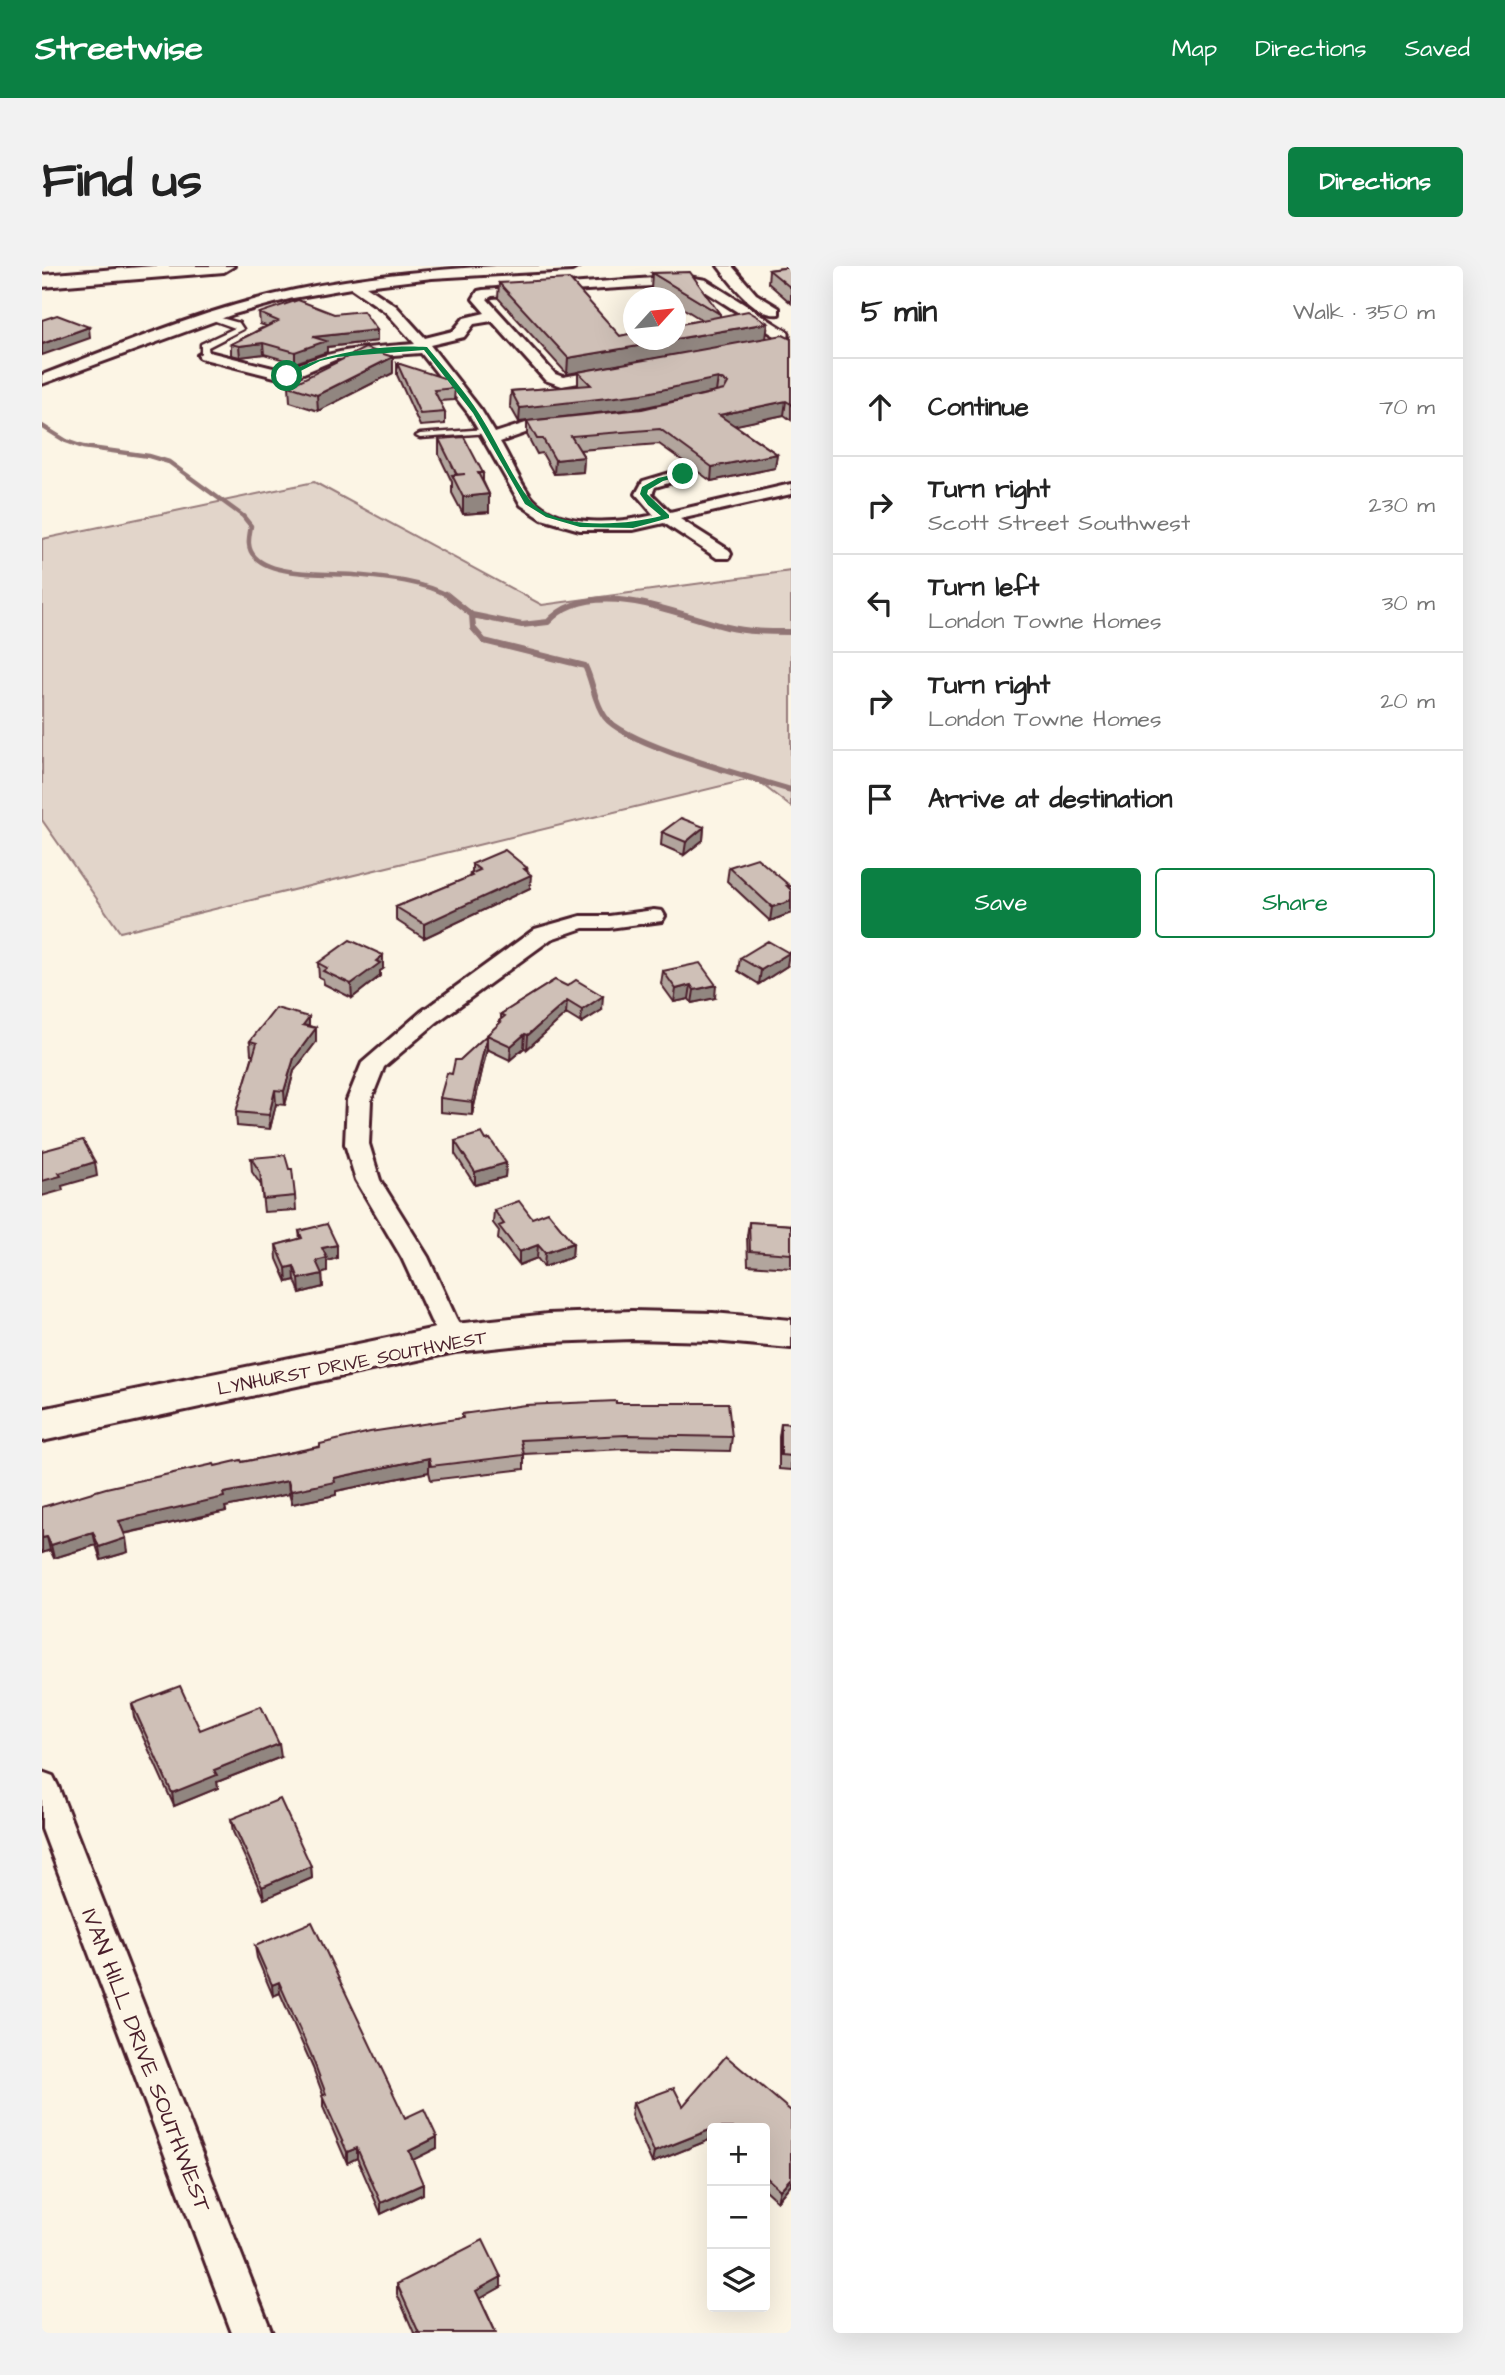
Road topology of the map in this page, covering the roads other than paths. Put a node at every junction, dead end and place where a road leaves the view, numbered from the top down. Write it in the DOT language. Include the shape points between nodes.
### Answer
graph roads {
  1 [pos="224,266"];
  2 [pos="572,266"];
  3 [pos="679,266"];
  4 [pos="725,266"];
  5 [pos="42,281"];
  6 [pos="694,282"];
  7 [pos="353,283"];
  8 [pos="214,317"];
  9 [pos="494,317"];
  10 [pos="784,317"];
  11 [pos="423,345"];
  12 [pos="205,355"];
  13 [pos="42,380"];
  14 [pos="578,422"];
  15 [pos="489,435"];
  16 [pos="420,436"];
  17 [pos="683,474"];
  18 [pos="791,489"];
  19 [pos="667,517"];
  20 [pos="723,554"];
  21 [pos="654,916"];
  22 [pos="791,1334"];
  23 [pos="455,1338"];
  24 [pos="42,1425"];
  25 [pos="42,1786"];
  26 [pos="252,2333"];
  1 -- 5 [label="main road"];
  2 -- 7 [label="street"];
  3 -- 6 [label="street"];
  4 -- 10 [label="street" via="751,297"];
  6 -- 9 [label="street" via="483,294 480,299"];
  6 -- 9 [label="street" via="783,335 776,344 562,382 550,377"];
  7 -- 8 [label="street"];
  7 -- 11 [label="street" via="391,309"];
  8 -- 12 [label="lane" via="239,329 204,346"];
  8 -- 13 [label="street"];
  9 -- 11 [label="street" via="470,319 459,334"];
  11 -- 12 [label="street" via="336,355 287,376"];
  11 -- 15 [label="street"];
  14 -- 15 [label="street"];
  15 -- 16 [label="lane"];
  15 -- 19 [label="street" via="527,502 548,516 607,527"];
  17 -- 19 [label="street" via="645,489 650,503"];
  18 -- 19 [label="street"];
  19 -- 20 [label="street"];
  21 -- 23 [label="street" via="581,922 543,934 374,1063 359,1100 357,1144 368,1180 415,1257"];
  22 -- 23 [label="main road, LYNHURST DRIVE SOUTHWEST" via="632,1325"];
  23 -- 24 [label="main road, LYNHURST DRIVE SOUTHWEST"];
  25 -- 26 [label="street, IVAN HILL DRIVE SOUTHWEST"];
}
